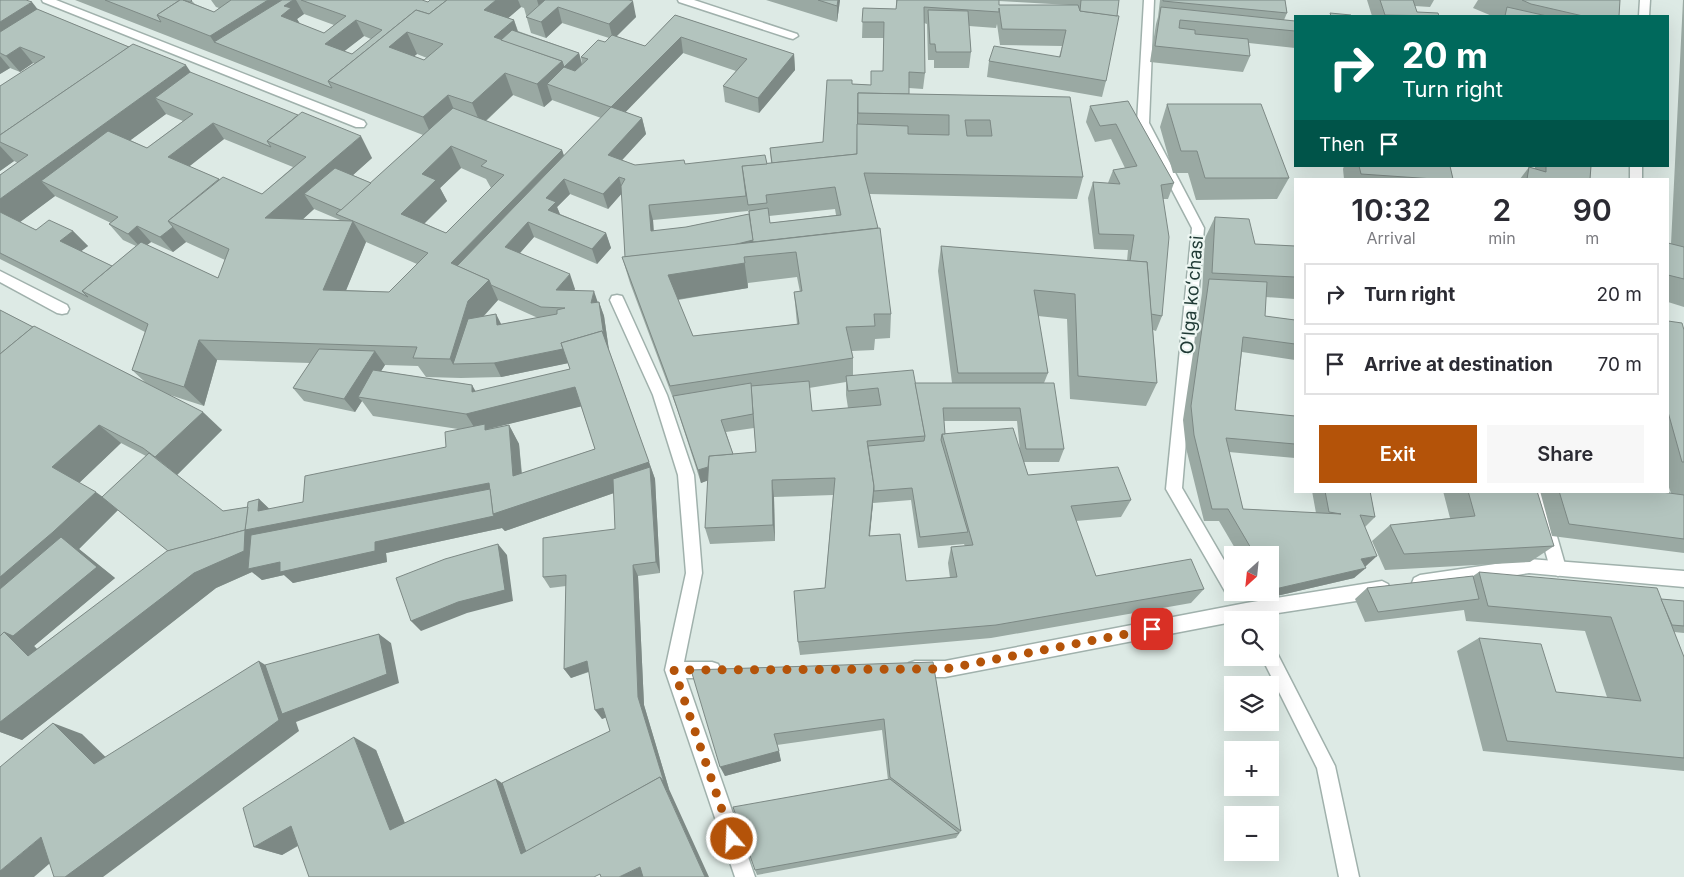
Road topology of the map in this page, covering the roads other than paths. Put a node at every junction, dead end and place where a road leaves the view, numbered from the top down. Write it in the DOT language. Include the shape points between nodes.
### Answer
graph roads {
  1 [pos="46,0"];
  2 [pos="683,0"];
  3 [pos="1149,0"];
  4 [pos="1645,0"];
  5 [pos="1644,15"];
  6 [pos="794,36"];
  7 [pos="360,124"];
  8 [pos="0,276"];
  9 [pos="617,300"];
  10 [pos="62,309"];
  11 [pos="1537,493"];
  12 [pos="1558,568"];
  13 [pos="1224,574"];
  14 [pos="1684,579"];
  15 [pos="1276,611"];
  16 [pos="1224,620"];
  17 [pos="1275,666"];
  18 [pos="896,669"];
  19 [pos="674,670"];
  20 [pos="732,670"];
  21 [pos="745,877"];
  22 [pos="1349,877"];
  1 -- 7 [label="street"];
  2 -- 6 [label="street"];
  3 -- 13 [label="street, Oʻlga koʻchasi" via="1154,20 1143,123 1198,228 1174,489"];
  4 -- 5 [label="street"];
  8 -- 10 [label="street"];
  9 -- 19 [label="street" via="660,395 686,475 694,573"];
  11 -- 12 [label="street"];
  12 -- 14 [label="street"];
  12 -- 15 [label="street" via="1529,566"];
  16 -- 18 [label="street" via="945,669"];
  17 -- 22 [label="street" via="1326,766"];
  19 -- 20 [label="street"];
  19 -- 21 [label="street"];
}
